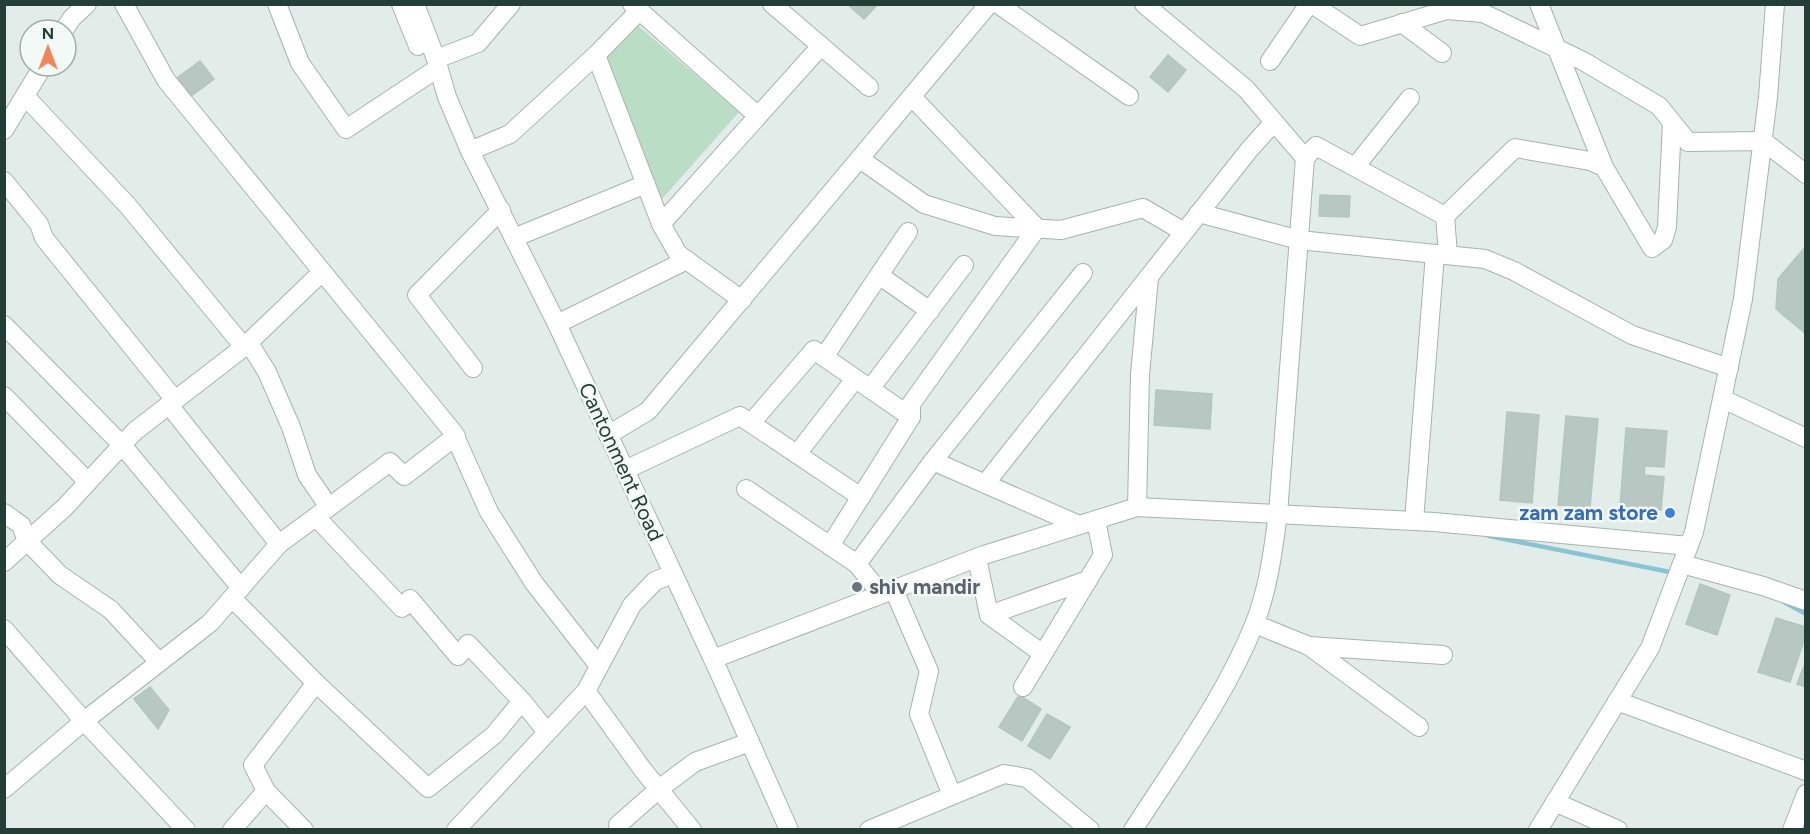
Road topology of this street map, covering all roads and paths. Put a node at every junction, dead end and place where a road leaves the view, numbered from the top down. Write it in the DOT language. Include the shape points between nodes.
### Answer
graph roads {
  1 [pos="124,4"];
  2 [pos="277,4"];
  3 [pos="400,4"];
  4 [pos="415,4"];
  5 [pos="511,4"];
  6 [pos="772,4"];
  7 [pos="1144,4"];
  8 [pos="1311,4"];
  9 [pos="1539,4"];
  10 [pos="84,5"];
  11 [pos="990,5"];
  12 [pos="1775,5"];
  13 [pos="635,8"];
  14 [pos="1442,8"];
  15 [pos="1484,9"];
  16 [pos="72,18"];
  17 [pos="1402,23"];
  18 [pos="821,46"];
  19 [pos="1559,51"];
  20 [pos="1442,53"];
  21 [pos="596,55"];
  22 [pos="1270,61"];
  23 [pos="434,67"];
  24 [pos="36,78"];
  25 [pos="869,87"];
  26 [pos="25,96"];
  27 [pos="1129,96"];
  28 [pos="912,97"];
  29 [pos="1410,98"];
  30 [pos="758,117"];
  31 [pos="1275,122"];
  32 [pos="1672,123"];
  33 [pos="4,130"];
  34 [pos="1763,141"];
  35 [pos="470,151"];
  36 [pos="1305,158"];
  37 [pos="860,159"];
  38 [pos="1355,167"];
  39 [pos="1604,168"];
  40 [pos="1806,174"];
  41 [pos="4,181"];
  42 [pos="646,184"];
  43 [pos="501,210"];
  44 [pos="1199,213"];
  45 [pos="1445,216"];
  46 [pos="661,224"];
  47 [pos="1036,228"];
  48 [pos="908,232"];
  49 [pos="1184,232"];
  50 [pos="516,237"];
  51 [pos="1299,240"];
  52 [pos="1442,255"];
  53 [pos="687,260"];
  54 [pos="964,266"];
  55 [pos="321,273"];
  56 [pos="1083,273"];
  57 [pos="879,275"];
  58 [pos="1149,277"];
  59 [pos="742,300"];
  60 [pos="930,311"];
  61 [pos="557,324"];
  62 [pos="4,325"];
  63 [pos="247,345"];
  64 [pos="824,357"];
  65 [pos="473,368"];
  66 [pos="1729,368"];
  67 [pos="855,378"];
  68 [pos="870,389"];
  69 [pos="4,396"];
  70 [pos="1722,399"];
  71 [pos="172,403"];
  72 [pos="911,417"];
  73 [pos="751,423"];
  74 [pos="608,435"];
  75 [pos="456,436"];
  76 [pos="1806,438"];
  77 [pos="122,445"];
  78 [pos="797,454"];
  79 [pos="933,461"];
  80 [pos="625,470"];
  81 [pos="88,482"];
  82 [pos="985,484"];
  83 [pos="746,489"];
  84 [pos="861,497"];
  85 [pos="1137,507"];
  86 [pos="322,512"];
  87 [pos="4,513"];
  88 [pos="1278,514"];
  89 [pos="1414,521"];
  90 [pos="1088,523"];
  91 [pos="27,541"];
  92 [pos="279,544"];
  93 [pos="830,546"];
  94 [pos="1689,546"];
  95 [pos="976,558"];
  96 [pos="4,561"];
  97 [pos="857,564"];
  98 [pos="1682,564"];
  99 [pos="673,574"];
  100 [pos="1088,580"];
  101 [pos="888,592"];
  102 [pos="236,593"];
  103 [pos="1806,602"];
  104 [pos="988,615"];
  105 [pos="1255,624"];
  106 [pos="4,629"];
  107 [pos="1308,646"];
  108 [pos="1043,654"];
  109 [pos="1443,655"];
  110 [pos="713,659"];
  111 [pos="159,662"];
  112 [pos="599,666"];
  113 [pos="316,683"];
  114 [pos="1023,687"];
  115 [pos="586,691"];
  116 [pos="522,700"];
  117 [pos="1617,700"];
  118 [pos="84,721"];
  119 [pos="1419,727"];
  120 [pos="547,732"];
  121 [pos="750,741"];
  122 [pos="1806,771"];
  123 [pos="4,789"];
  124 [pos="659,789"];
  125 [pos="266,790"];
  126 [pos="1806,794"];
  127 [pos="952,795"];
  128 [pos="1555,802"];
  129 [pos="618,825"];
  130 [pos="185,829"];
  131 [pos="232,830"];
  132 [pos="304,830"];
  133 [pos="456,830"];
  134 [pos="692,830"];
  135 [pos="789,830"];
  136 [pos="869,830"];
  137 [pos="1090,830"];
  138 [pos="1133,830"];
  139 [pos="1538,830"];
  140 [pos="1618,830"];
  141 [pos="1792,830"];
  1 -- 55 [label="street" via="166,80"];
  2 -- 23 [label="street" via="300,63 346,129"];
  3 -- 23 [label="street, Cantonment Road"];
  4 -- 23 [label="street, Cantonment Road"];
  5 -- 23 [label="street" via="478,43"];
  6 -- 18 [label="street"];
  7 -- 31 [label="street" via="1246,89"];
  8 -- 17 [label="street" via="1360,36"];
  8 -- 22 [label="street"];
  9 -- 19 [label="street"];
  10 -- 16 [label="street"];
  11 -- 27 [label="street"];
  11 -- 28 [label="street"];
  12 -- 34 [label="street"];
  13 -- 21 [label="street"];
  13 -- 30 [label="street"];
  14 -- 15 [label="street"];
  14 -- 17 [label="street"];
  15 -- 19 [label="street"];
  17 -- 20 [label="street"];
  18 -- 25 [label="street"];
  18 -- 30 [label="street"];
  19 -- 32 [label="street" via="1659,106"];
  19 -- 39 [label="street"];
  21 -- 35 [label="street" via="510,134"];
  21 -- 42 [label="street"];
  23 -- 35 [label="street, Cantonment Road"];
  24 -- 26 [label="street"];
  26 -- 33 [label="street"];
  26 -- 63 [label="street" via="128,206"];
  28 -- 37 [label="street"];
  28 -- 47 [label="street"];
  29 -- 38 [label="street"];
  30 -- 46 [label="street"];
  31 -- 36 [label="street"];
  31 -- 44 [label="street"];
  32 -- 34 [label="street" via="1688,142"];
  32 -- 39 [label="street" via="1667,227 1663,240 1652,248"];
  34 -- 40 [label="street"];
  34 -- 66 [label="street" via="1743,299"];
  35 -- 43 [label="street, Cantonment Road"];
  36 -- 38 [label="street" via="1316,146"];
  36 -- 51 [label="street"];
  37 -- 47 [label="street" via="924,204 995,225"];
  37 -- 59 [label="street"];
  38 -- 45 [label="street"];
  39 -- 45 [label="street" via="1590,161 1515,148"];
  41 -- 71 [label="street"];
  42 -- 46 [label="street"];
  42 -- 50 [label="street"];
  43 -- 50 [label="street, Cantonment Road"];
  43 -- 65 [label="street" via="417,295"];
  44 -- 49 [label="street"];
  44 -- 51 [label="street"];
  45 -- 52 [label="street"];
  46 -- 53 [label="street" via="678,254"];
  47 -- 49 [label="street" via="1061,230 1143,208"];
  47 -- 72 [label="street" via="911,404"];
  48 -- 57 [label="street"];
  49 -- 58 [label="street"];
  50 -- 61 [label="street, Cantonment Road"];
  51 -- 52 [label="street"];
  51 -- 88 [label="street"];
  52 -- 66 [label="street" via="1485,259 1632,335"];
  52 -- 89 [label="street"];
  53 -- 59 [label="street"];
  53 -- 61 [label="street"];
  54 -- 60 [label="street"];
  55 -- 63 [label="street"];
  55 -- 75 [label="street"];
  56 -- 79 [label="street"];
  57 -- 60 [label="street"];
  57 -- 64 [label="street"];
  58 -- 82 [label="street"];
  58 -- 85 [label="street" via="1140,375"];
  59 -- 74 [label="street" via="648,411"];
  60 -- 68 [label="street"];
  61 -- 74 [label="street, Cantonment Road"];
  62 -- 77 [label="street"];
  63 -- 71 [label="street"];
  63 -- 86 [label="street" via="271,381"];
  64 -- 67 [label="street"];
  64 -- 73 [label="street" via="814,350"];
  66 -- 70 [label="street"];
  67 -- 68 [label="street"];
  67 -- 78 [label="street"];
  68 -- 72 [label="street"];
  69 -- 81 [label="street"];
  70 -- 76 [label="street"];
  70 -- 94 [label="street"];
  71 -- 77 [label="street"];
  71 -- 92 [label="street"];
  72 -- 84 [label="street"];
  73 -- 78 [label="street"];
  73 -- 80 [label="street" via="740,416"];
  74 -- 80 [label="street, Cantonment Road"];
  75 -- 86 [label="street" via="404,476 390,462"];
  75 -- 112 [label="street" via="489,512 534,583"];
  77 -- 81 [label="street"];
  77 -- 102 [label="street"];
  78 -- 84 [label="street"];
  79 -- 82 [label="street"];
  79 -- 97 [label="street"];
  80 -- 99 [label="street, Cantonment Road"];
  81 -- 91 [label="street"];
  82 -- 90 [label="street"];
  83 -- 93 [label="street"];
  84 -- 93 [label="street"];
  85 -- 88 [label="street"];
  85 -- 90 [label="street"];
  86 -- 92 [label="street"];
  86 -- 116 [label="street" via="402,608 410,599 458,656 468,644"];
  87 -- 91 [label="street" via="21,525"];
  88 -- 89 [label="street"];
  88 -- 105 [label="street" via="1272,559"];
  89 -- 94 [label="street"];
  90 -- 95 [label="street"];
  90 -- 100 [label="street" via="1103,555"];
  91 -- 96 [label="street"];
  91 -- 111 [label="street" via="60,575 111,610"];
  92 -- 102 [label="street"];
  93 -- 97 [label="street"];
  94 -- 98 [label="street"];
  95 -- 101 [label="street"];
  95 -- 104 [label="street"];
  97 -- 101 [label="street"];
  98 -- 103 [label="street"];
  98 -- 117 [label="street" via="1650,648"];
  99 -- 110 [label="street, Cantonment Road"];
  99 -- 112 [label="street" via="655,581 632,605"];
  100 -- 104 [label="street"];
  100 -- 108 [label="street"];
  101 -- 110 [label="street"];
  101 -- 127 [label="street" via="928,671 919,714"];
  102 -- 111 [label="street" via="210,623"];
  102 -- 113 [label="street"];
  104 -- 108 [label="street"];
  105 -- 107 [label="street"];
  105 -- 138 [label="street" via="1226,686"];
  106 -- 118 [label="street"];
  107 -- 109 [label="street"];
  107 -- 119 [label="street"];
  108 -- 114 [label="street"];
  110 -- 121 [label="street, Cantonment Road"];
  111 -- 118 [label="street"];
  112 -- 115 [label="street"];
  113 -- 116 [label="street" via="428,788 494,735"];
  113 -- 125 [label="street" via="253,765"];
  115 -- 120 [label="street"];
  115 -- 124 [label="street"];
  116 -- 120 [label="street"];
  117 -- 122 [label="street"];
  117 -- 128 [label="street"];
  118 -- 123 [label="street"];
  118 -- 130 [label="street"];
  120 -- 133 [label="street"];
  121 -- 124 [label="street" via="695,762"];
  121 -- 135 [label="street, Cantonment Road"];
  124 -- 129 [label="street"];
  124 -- 134 [label="street"];
  125 -- 131 [label="street"];
  125 -- 132 [label="street"];
  126 -- 141 [label="street"];
  127 -- 136 [label="street"];
  127 -- 137 [label="street" via="1004,774 1027,778"];
  128 -- 139 [label="street"];
  128 -- 140 [label="street"];
}
